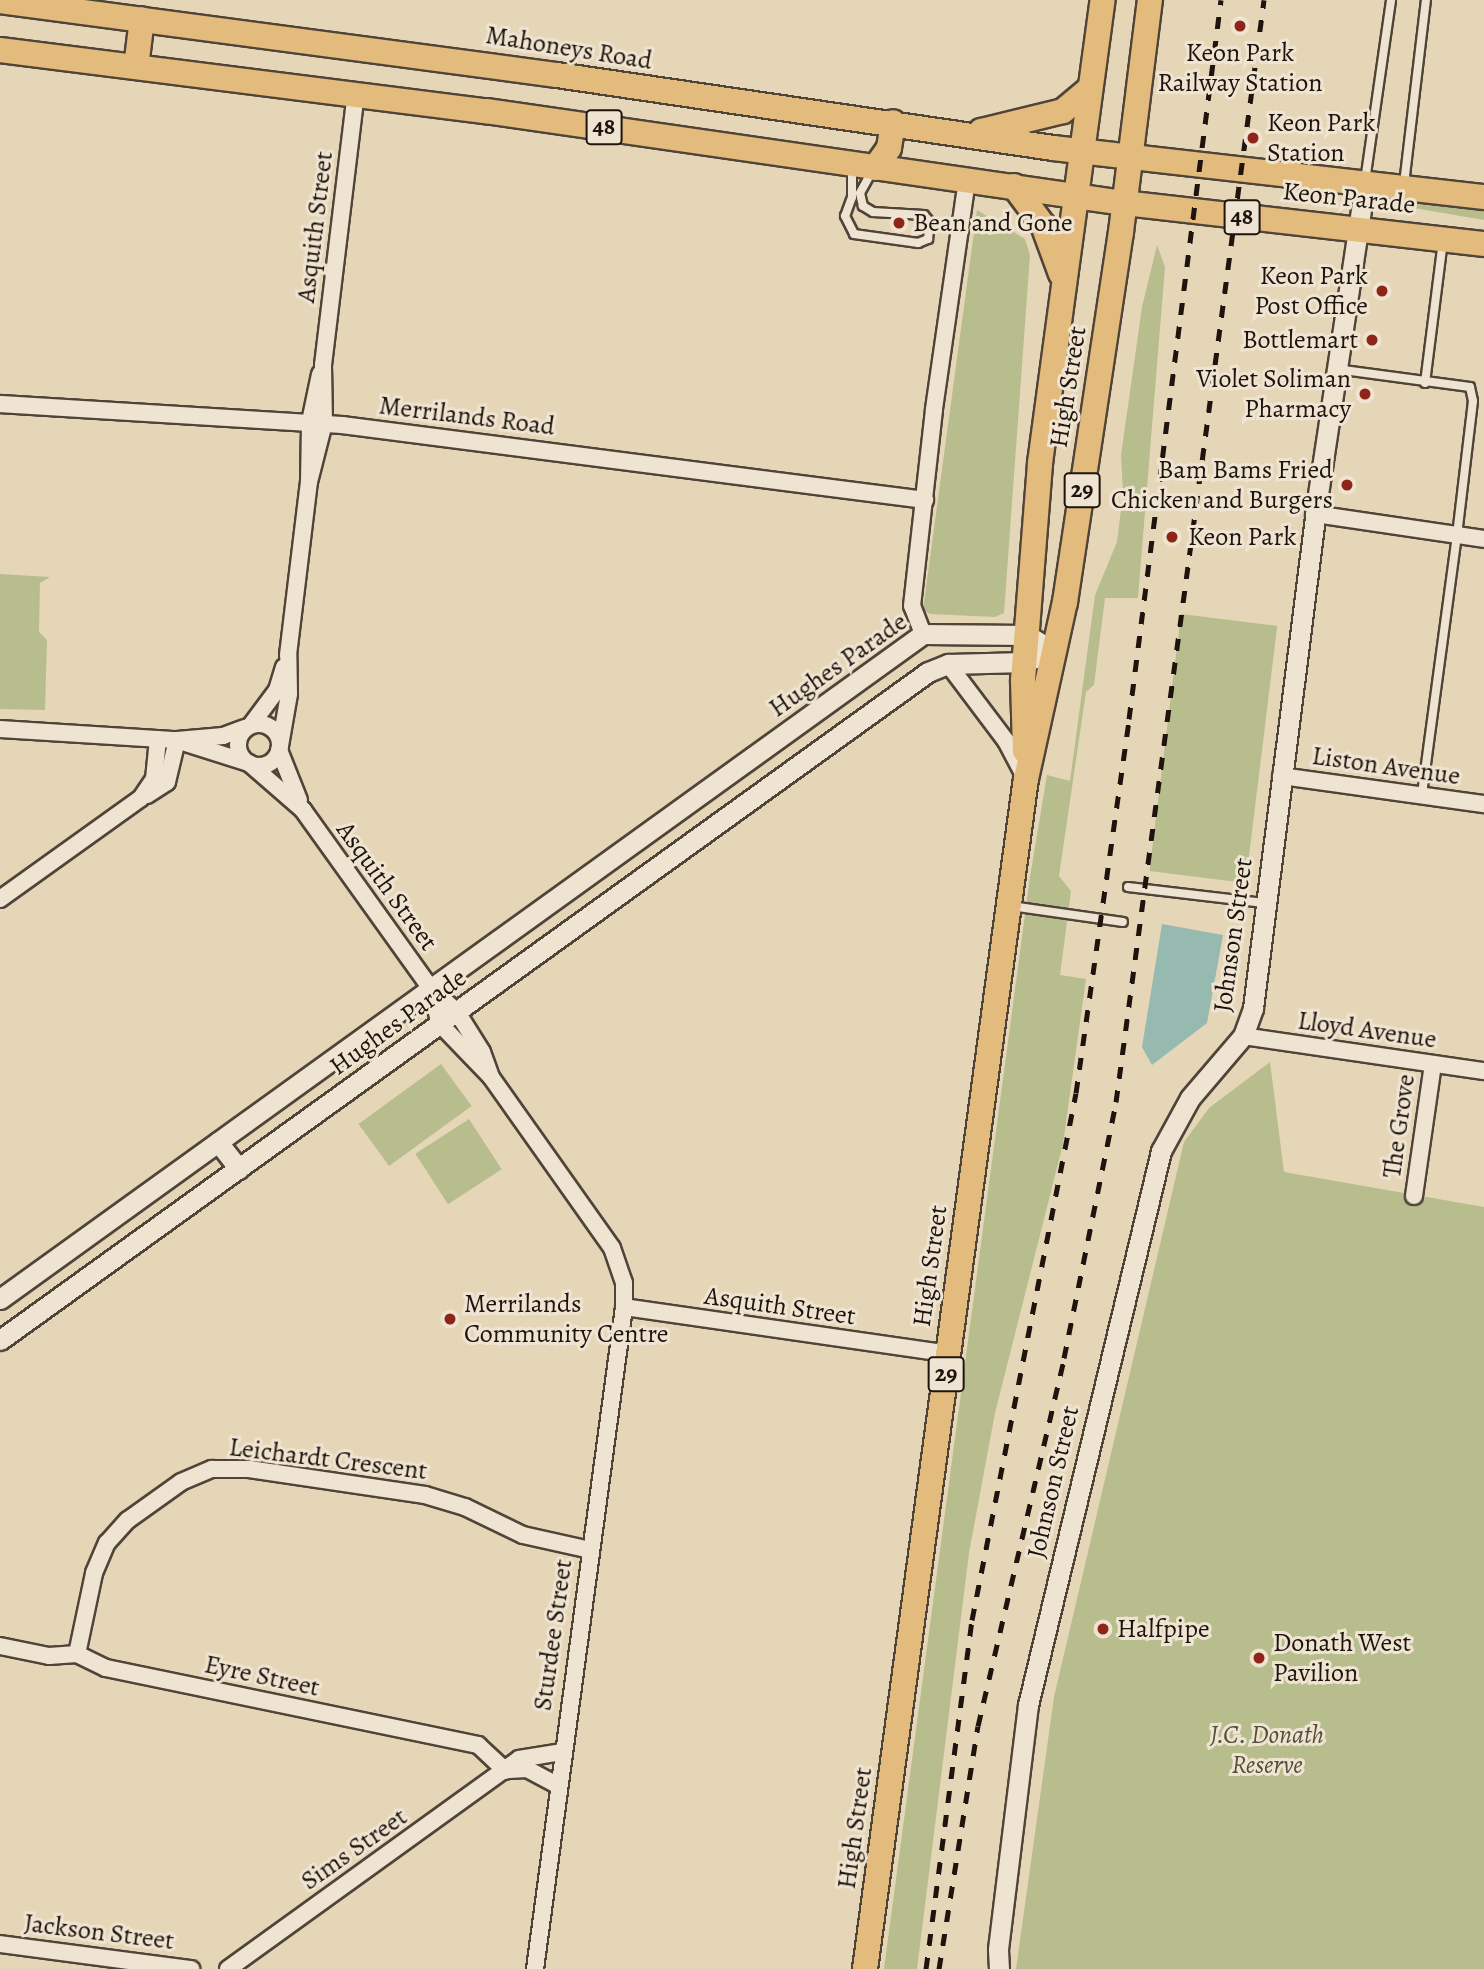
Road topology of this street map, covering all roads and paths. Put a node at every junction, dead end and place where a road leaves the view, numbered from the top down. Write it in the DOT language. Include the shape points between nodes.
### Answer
graph roads {
  1 [pos="1103,0"];
  2 [pos="1150,0"];
  3 [pos="1391,0"];
  4 [pos="1426,0"];
  5 [pos="0,1"];
  6 [pos="142,19"];
  7 [pos="0,50"];
  8 [pos="136,67"];
  9 [pos="1089,89"];
  10 [pos="356,94"];
  11 [pos="893,121"];
  12 [pos="974,133"];
  13 [pos="1081,149"];
  14 [pos="1129,154"];
  15 [pos="863,166"];
  16 [pos="967,180"];
  17 [pos="1365,184"];
  18 [pos="1014,186"];
  19 [pos="1403,187"];
  20 [pos="1076,196"];
  21 [pos="1484,197"];
  22 [pos="1124,203"];
  23 [pos="1356,230"];
  24 [pos="1444,238"];
  25 [pos="1484,244"];
  26 [pos="1062,278"];
  27 [pos="1336,369"];
  28 [pos="1425,383"];
  29 [pos="0,404"];
  30 [pos="317,423"];
  31 [pos="925,500"];
  32 [pos="1315,514"];
  33 [pos="1457,536"];
  34 [pos="1484,539"];
  35 [pos="923,634"];
  36 [pos="1027,635"];
  37 [pos="1054,651"];
  38 [pos="288,655"];
  39 [pos="1025,662"];
  40 [pos="948,664"];
  41 [pos="856,683"];
  42 [pos="876,708"];
  43 [pos="248,727"];
  44 [pos="0,729"];
  45 [pos="158,739"];
  46 [pos="177,740"];
  47 [pos="280,748"];
  48 [pos="248,763"];
  49 [pos="1281,776"];
  50 [pos="1026,779"];
  51 [pos="1422,795"];
  52 [pos="141,798"];
  53 [pos="1484,804"];
  54 [pos="303,810"];
  55 [pos="1128,887"];
  56 [pos="0,899"];
  57 [pos="1265,903"];
  58 [pos="1008,906"];
  59 [pos="1122,922"];
  60 [pos="431,989"];
  61 [pos="457,1012"];
  62 [pos="440,1024"];
  63 [pos="1243,1036"];
  64 [pos="1433,1064"];
  65 [pos="1484,1072"];
  66 [pos="491,1077"];
  67 [pos="218,1142"];
  68 [pos="239,1169"];
  69 [pos="1414,1196"];
  70 [pos="0,1299"];
  71 [pos="624,1307"];
  72 [pos="0,1340"];
  73 [pos="949,1354"];
  74 [pos="590,1550"];
  75 [pos="0,1646"];
  76 [pos="77,1654"];
  77 [pos="562,1752"];
  78 [pos="508,1770"];
  79 [pos="557,1785"];
  80 [pos="0,1944"];
  81 [pos="999,1959"];
  82 [pos="191,1969"];
  83 [pos="228,1969"];
  84 [pos="535,1969"];
  85 [pos="865,1969"];
  86 [pos="990,1969"];
  1 -- 9 [label="main road, High Street / 29"];
  2 -- 14 [label="main road, High Street / 29"];
  3 -- 17 [label="lane"];
  4 -- 19 [label="lane"];
  5 -- 6 [label="main road, Mahoneys Road / 48"];
  6 -- 8 [label="main road"];
  6 -- 11 [label="main road, Mahoneys Road / 48"];
  7 -- 8 [label="main road, 48"];
  8 -- 10 [label="main road, 48"];
  9 -- 12 [label="main road" via="1063,111"];
  9 -- 13 [label="main road, High Street / 29"];
  10 -- 15 [label="main road, 48"];
  10 -- 30 [label="street, Asquith Street"];
  11 -- 12 [label="main road, Mahoneys Road / 48"];
  11 -- 15 [label="main road" via="889,148"];
  12 -- 13 [label="main road, Mahoneys Road / 48"];
  13 -- 14 [label="main road, Mahoneys Road / 48"];
  13 -- 20 [label="main road, High Street / 29"];
  14 -- 17 [label="main road, Keon Parade / 48"];
  14 -- 22 [label="main road, High Street / 29"];
  15 -- 15 [label="lane" via="863,206 873,212 924,215 930,222 928,239 918,243 854,234 845,216"];
  15 -- 16 [label="main road, 48"];
  16 -- 18 [label="main road, 48"];
  16 -- 31 [label="street"];
  17 -- 19 [label="main road, Keon Parade / 48"];
  17 -- 23 [label="street, Johnson Street"];
  18 -- 20 [label="main road, 48"];
  18 -- 26 [label="main road" via="1043,225"];
  19 -- 21 [label="main road, Keon Parade / 48"];
  20 -- 22 [label="main road, 48"];
  20 -- 26 [label="main road, High Street / 29"];
  22 -- 23 [label="main road, Keon Parade / 48"];
  22 -- 37 [label="main road, High Street / 29" via="1067,593"];
  23 -- 24 [label="main road, Keon Parade / 48"];
  23 -- 27 [label="street, Johnson Street"];
  24 -- 25 [label="main road, Keon Parade / 48"];
  24 -- 28 [label="lane"];
  26 -- 36 [label="main road, High Street / 29"];
  27 -- 28 [label="lane"];
  27 -- 32 [label="street, Johnson Street"];
  28 -- 33 [label="lane" via="1470,387 1473,401"];
  29 -- 30 [label="street, Merrilands Road"];
  30 -- 31 [label="street, Merrilands Road"];
  30 -- 38 [label="street, Asquith Street"];
  31 -- 35 [label="street" via="912,606"];
  32 -- 33 [label="street"];
  32 -- 49 [label="street, Johnson Street"];
  33 -- 34 [label="street"];
  33 -- 51 [label="lane"];
  35 -- 36 [label="street, Hughes Parade"];
  35 -- 41 [label="street, Hughes Parade"];
  36 -- 37 [label="street"];
  36 -- 39 [label="main road, High Street / 29"];
  37 -- 39 [label="street, Hughes Parade"];
  37 -- 50 [label="main road, High Street / 29" via="1048,695"];
  38 -- 43 [label="street, Asquith Street" via="277,690"];
  38 -- 47 [label="street, Asquith Street" via="289,694"];
  39 -- 40 [label="street, Hughes Parade"];
  39 -- 50 [label="main road, High Street / 29"];
  40 -- 42 [label="street, Hughes Parade"];
  40 -- 50 [label="street" via="1006,741"];
  41 -- 42 [label="street"];
  41 -- 60 [label="street, Hughes Parade"];
  42 -- 61 [label="street, Hughes Parade"];
  43 -- 46 [label="street" via="223,736"];
  43 -- 47 [label="street" via="271,728"];
  43 -- 48 [label="street" via="237,745"];
  44 -- 45 [label="street"];
  45 -- 46 [label="street"];
  45 -- 52 [label="street" via="154,779"];
  46 -- 48 [label="street, Asquith Street"];
  46 -- 52 [label="street" via="167,782"];
  47 -- 48 [label="street" via="267,764"];
  47 -- 54 [label="street, Asquith Street"];
  48 -- 54 [label="street, Asquith Street"];
  49 -- 51 [label="street, Liston Avenue"];
  49 -- 57 [label="street, Johnson Street"];
  50 -- 58 [label="main road, High Street / 29"];
  51 -- 53 [label="street, Liston Avenue"];
  52 -- 56 [label="street"];
  54 -- 60 [label="street, Asquith Street"];
  55 -- 57 [label="lane"];
  57 -- 63 [label="street, Johnson Street" via="1253,1008"];
  58 -- 59 [label="lane"];
  58 -- 73 [label="main road, High Street / 29"];
  60 -- 61 [label="street, Asquith Street"];
  60 -- 62 [label="street, Asquith Street"];
  60 -- 67 [label="street, Hughes Parade"];
  61 -- 62 [label="street, Hughes Parade"];
  61 -- 66 [label="street, Asquith Street" via="482,1052"];
  62 -- 66 [label="street, Asquith Street"];
  62 -- 68 [label="street, Hughes Parade"];
  63 -- 64 [label="street, Lloyd Avenue"];
  63 -- 81 [label="street, Johnson Street" via="1190,1098 1161,1151 1028,1705"];
  64 -- 65 [label="street, Lloyd Avenue"];
  64 -- 69 [label="street, The Grove"];
  66 -- 71 [label="street, Asquith Street" via="612,1248 624,1283"];
  67 -- 68 [label="street"];
  67 -- 70 [label="street, Hughes Parade"];
  68 -- 72 [label="street, Hughes Parade"];
  71 -- 73 [label="street, Asquith Street"];
  71 -- 74 [label="street, Sturdee Street"];
  73 -- 85 [label="main road, High Street / 29"];
  74 -- 76 [label="street, Leichardt Crescent" via="523,1535 465,1507 425,1495 249,1469 212,1469 180,1482 128,1520 107,1542 94,1573"];
  74 -- 77 [label="street, Sturdee Street"];
  75 -- 76 [label="street, Eyre Street" via="49,1656"];
  76 -- 78 [label="street, Eyre Street" via="106,1668 478,1745"];
  77 -- 78 [label="street, Sims Street" via="531,1754"];
  77 -- 79 [label="street, Sturdee Street"];
  78 -- 79 [label="street" via="527,1769"];
  78 -- 83 [label="street, Sims Street"];
  79 -- 84 [label="street, Sturdee Street"];
  80 -- 82 [label="street, Jackson Street"];
  81 -- 86 [label="street, Johnson Street"];
}
